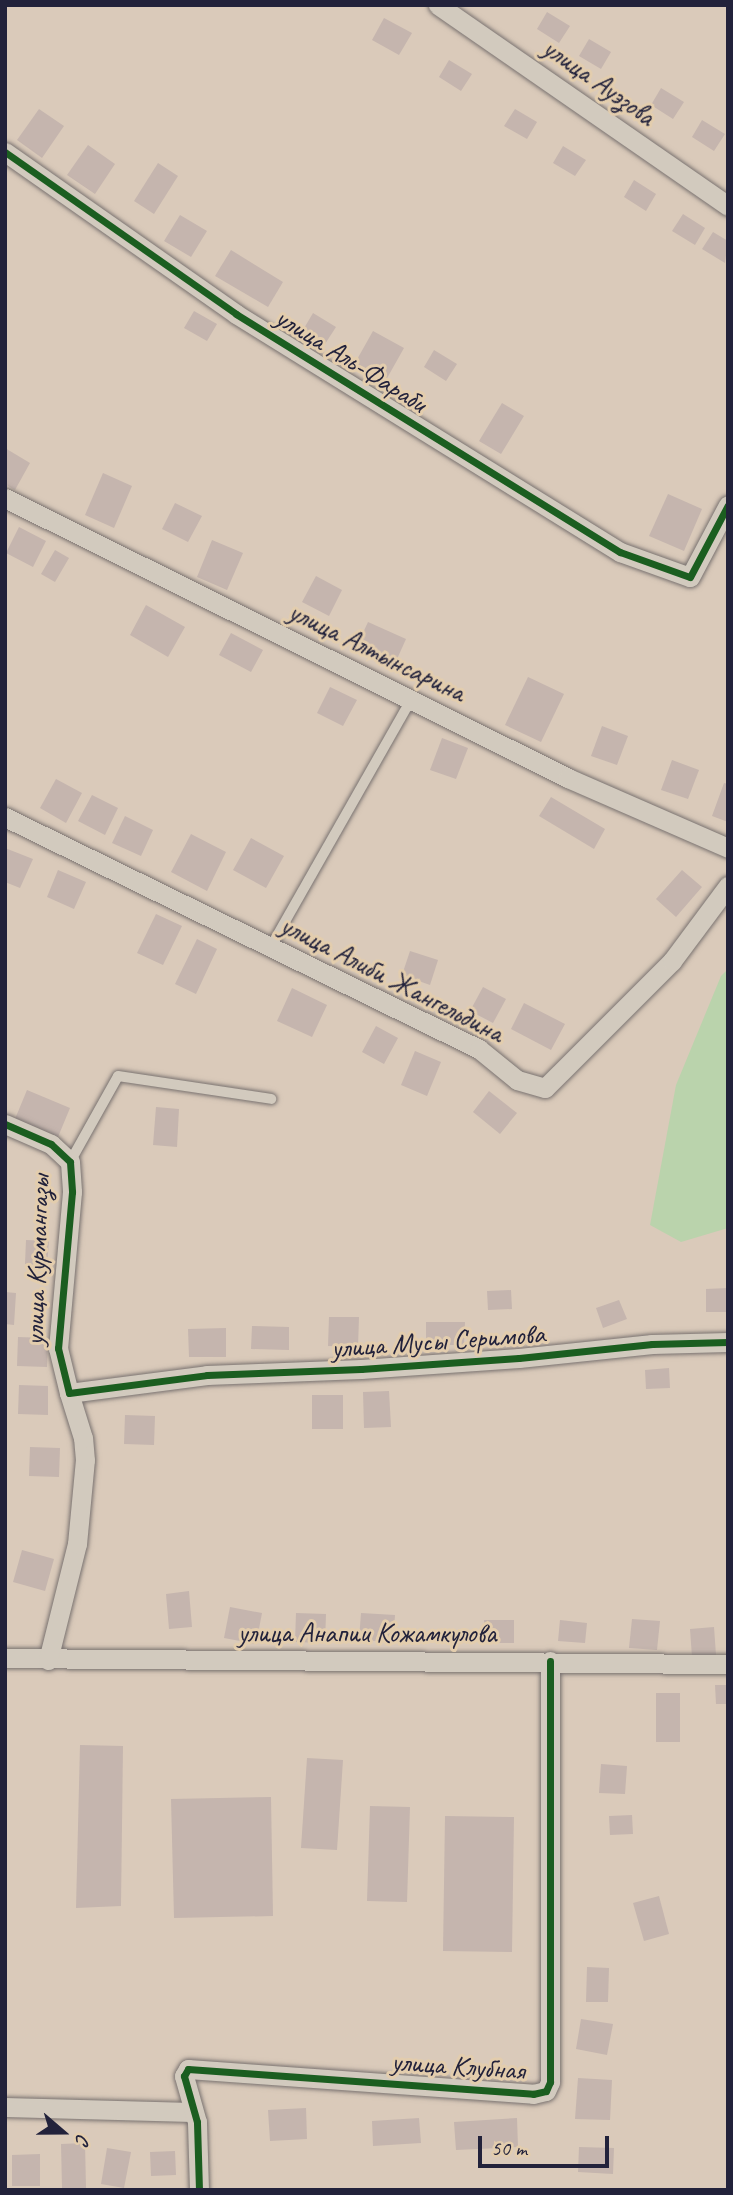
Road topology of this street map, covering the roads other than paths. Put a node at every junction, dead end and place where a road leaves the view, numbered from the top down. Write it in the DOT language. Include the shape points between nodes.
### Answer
graph roads {
  1 [pos="438,5"];
  2 [pos="5,152"];
  3 [pos="728,206"];
  4 [pos="5,498"];
  5 [pos="728,505"];
  6 [pos="411,700"];
  7 [pos="5,817"];
  8 [pos="728,848"];
  9 [pos="728,886"];
  10 [pos="270,948"];
  11 [pos="271,1099"];
  12 [pos="5,1125"];
  13 [pos="70,1162"];
  14 [pos="728,1342"];
  15 [pos="69,1393"];
  16 [pos="5,1658"];
  17 [pos="48,1660"];
  18 [pos="550,1661"];
  19 [pos="728,1664"];
  20 [pos="5,2107"];
  21 [pos="192,2112"];
  22 [pos="199,2190"];
  1 -- 3 [label="street, улица Ауэзова"];
  2 -- 5 [label="street, улица Аль-Фараби" via="236,314 620,552 690,577"];
  4 -- 6 [label="street, улица Алтынсарина"];
  6 -- 8 [label="street, улица Алтынсарина" via="568,778"];
  6 -- 10 [label="lane"];
  7 -- 10 [label="street, улица Алиби Жангельдина"];
  9 -- 10 [label="street, улица Алиби Жангельдина" via="672,961 545,1088 517,1080 479,1049"];
  11 -- 13 [label="lane" via="118,1076"];
  12 -- 13 [label="street, улица Курмангазы" via="51,1144"];
  13 -- 15 [label="street, улица Курмангазы" via="72,1192 58,1348"];
  14 -- 15 [label="street, улица Мусы Серимова" via="207,1375"];
  15 -- 17 [label="street, улица Курмангазы" via="85,1460 77,1544"];
  16 -- 17 [label="street, улица Анапии Кожамкулова"];
  17 -- 18 [label="street, улица Анапии Кожамкулова"];
  18 -- 19 [label="street, улица Анапии Кожамкулова"];
  18 -- 21 [label="street, улица Клубная" via="550,2081 546,2091 533,2094 188,2069 184,2076"];
  20 -- 21 [label="street"];
  21 -- 22 [label="street, улица Клубная" via="197,2122"];
}
